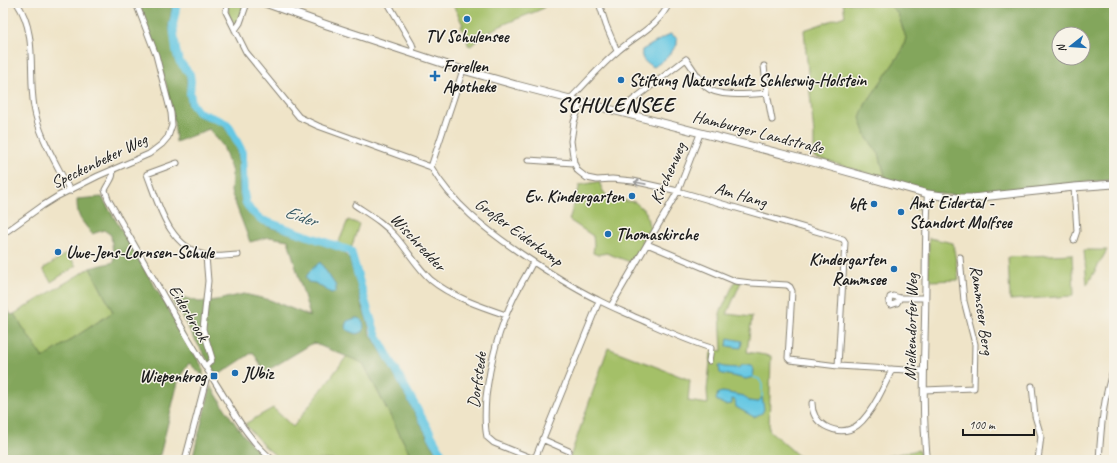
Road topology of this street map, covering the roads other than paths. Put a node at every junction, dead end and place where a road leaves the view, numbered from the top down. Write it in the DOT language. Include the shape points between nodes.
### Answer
graph roads {
  1 [pos="18,3"];
  2 [pos="136,3"];
  3 [pos="227,3"];
  4 [pos="248,3"];
  5 [pos="265,3"];
  6 [pos="388,3"];
  7 [pos="599,3"];
  8 [pos="669,3"];
  9 [pos="235,30"];
  10 [pos="617,51"];
  11 [pos="412,53"];
  12 [pos="764,66"];
  13 [pos="463,70"];
  14 [pos="767,93"];
  15 [pos="570,99"];
  16 [pos="581,102"];
  17 [pos="623,113"];
  18 [pos="772,120"];
  19 [pos="700,134"];
  20 [pos="528,160"];
  21 [pos="177,163"];
  22 [pos="574,163"];
  23 [pos="431,167"];
  24 [pos="112,170"];
  25 [pos="1114,184"];
  26 [pos="1074,187"];
  27 [pos="70,191"];
  28 [pos="678,191"];
  29 [pos="928,194"];
  30 [pos="355,205"];
  31 [pos="3,234"];
  32 [pos="1074,240"];
  33 [pos="647,244"];
  34 [pos="238,255"];
  35 [pos="206,256"];
  36 [pos="960,257"];
  37 [pos="534,262"];
  38 [pos="900,298"];
  39 [pos="926,298"];
  40 [pos="599,301"];
  41 [pos="611,306"];
  42 [pos="506,315"];
  43 [pos="709,361"];
  44 [pos="205,366"];
  45 [pos="838,366"];
  46 [pos="1114,368"];
  47 [pos="892,369"];
  48 [pos="924,371"];
  49 [pos="210,375"];
  50 [pos="1032,386"];
  51 [pos="924,390"];
  52 [pos="812,403"];
  53 [pos="542,439"];
  54 [pos="569,451"];
  55 [pos="185,460"];
  56 [pos="273,460"];
  57 [pos="927,460"];
  58 [pos="1038,460"];
  59 [pos="1099,460"];
  1 -- 27 [label="street" via="29,31 32,94 38,123"];
  2 -- 24 [label="street, Speckenbeker Weg" via="156,55 172,125 168,137 157,149"];
  3 -- 9 [label="street" via="226,12"];
  4 -- 9 [label="street"];
  5 -- 11 [label="main road, Hamburger Landstraße"];
  6 -- 11 [label="street" via="412,44"];
  7 -- 10 [label="street"];
  8 -- 10 [label="street" via="653,24"];
  9 -- 23 [label="street" via="246,52 303,120"];
  10 -- 15 [label="street"];
  11 -- 13 [label="main road, Hamburger Landstraße"];
  12 -- 14 [label="street"];
  13 -- 15 [label="main road, Hamburger Landstraße"];
  13 -- 23 [label="street"];
  14 -- 17 [label="street" via="739,94 714,91 707,87 686,59 629,103"];
  14 -- 18 [label="street"];
  15 -- 16 [label="main road, Hamburger Landstraße"];
  16 -- 17 [label="main road, Hamburger Landstraße"];
  16 -- 22 [label="street" via="570,141"];
  17 -- 19 [label="main road, Hamburger Landstraße"];
  19 -- 28 [label="street, Kirchenweg"];
  19 -- 29 [label="main road, Hamburger Landstraße"];
  20 -- 22 [label="street"];
  21 -- 35 [label="street" via="147,174 162,215 170,228 191,250"];
  28 -- 22 [label="street, Am Hang, one-way" via="633,181 587,178 578,172"];
  23 -- 37 [label="street, Großer Eiderkamp" via="455,201 479,224"];
  24 -- 27 [label="street, Speckenbeker Weg"];
  24 -- 44 [label="street, Eiderbrook" via="112,177 105,190 108,199"];
  25 -- 26 [label="main road, Hamburger Landstraße"];
  26 -- 29 [label="main road, Hamburger Landstraße" via="972,198"];
  26 -- 32 [label="street" via="1077,231"];
  27 -- 31 [label="street, Speckenbeker Weg" via="42,206"];
  28 -- 33 [label="street, Kirchenweg"];
  28 -- 45 [label="street, Am Hang" via="843,239 845,242"];
  29 -- 39 [label="street, Mielkendorfer Weg"];
  30 -- 42 [label="street, Wischredder" via="385,225 432,281 468,300"];
  33 -- 41 [label="street, Kirchenweg"];
  33 -- 45 [label="street" via="735,281 787,285 792,291 788,358"];
  34 -- 35 [label="street"];
  35 -- 44 [label="street" via="208,281 203,329 212,358"];
  36 -- 51 [label="street, Rammseer Berg" via="964,301 975,344 974,388"];
  37 -- 40 [label="street, Großer Eiderkamp"];
  37 -- 42 [label="street, Dorfstede"];
  38 -- 39 [label="street"];
  39 -- 48 [label="street, Mielkendorfer Weg"];
  40 -- 41 [label="street, Großer Eiderkamp"];
  40 -- 53 [label="street, Dorfstede"];
  41 -- 43 [label="street, Großer Eiderkamp" via="690,342 710,348"];
  42 -- 53 [label="street, Dorfstede" via="496,343 489,376 485,409 487,437 494,443 532,458 536,456"];
  44 -- 49 [label="street, Eiderbrook"];
  45 -- 47 [label="street"];
  46 -- 59 [label="street" via="1109,380 1102,419"];
  47 -- 48 [label="street"];
  47 -- 52 [label="street" via="866,419 853,428 839,430 825,426 815,417"];
  48 -- 51 [label="street, Mielkendorfer Weg"];
  49 -- 55 [label="street" via="206,380"];
  49 -- 56 [label="street, Eiderbrook" via="247,434"];
  50 -- 58 [label="street" via="1035,416 1041,436"];
  51 -- 57 [label="street, Mielkendorfer Weg"];
  53 -- 54 [label="street"];
}
